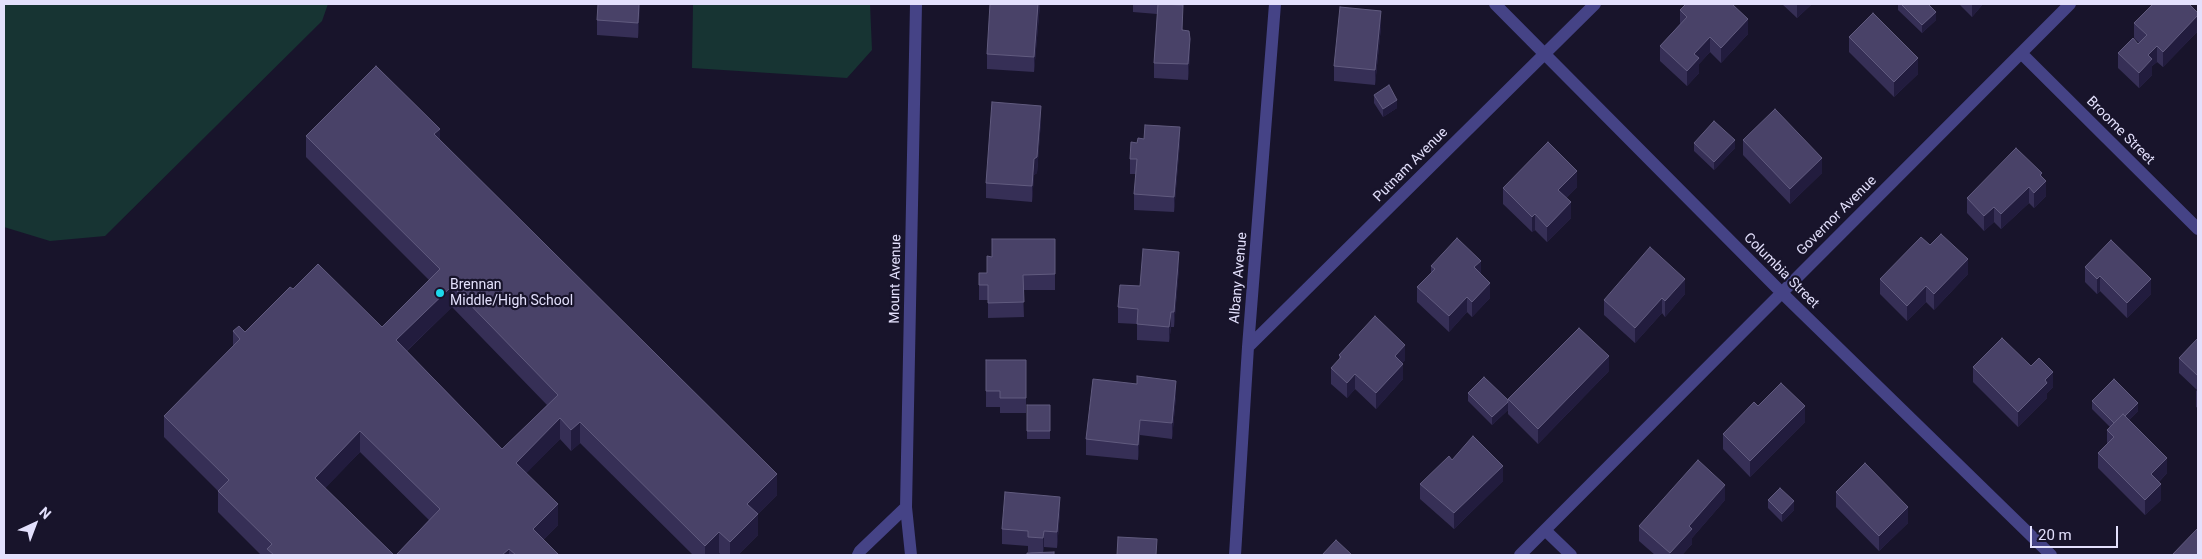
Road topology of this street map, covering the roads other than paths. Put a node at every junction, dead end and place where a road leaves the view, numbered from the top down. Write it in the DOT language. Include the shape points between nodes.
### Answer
graph roads {
  1 [pos="916,4"];
  2 [pos="1275,4"];
  3 [pos="1495,4"];
  4 [pos="1595,4"];
  5 [pos="2070,4"];
  6 [pos="2021,53"];
  7 [pos="1546,54"];
  8 [pos="2198,229"];
  9 [pos="1782,293"];
  10 [pos="1248,347"];
  11 [pos="906,507"];
  12 [pos="1545,530"];
  13 [pos="858,555"];
  14 [pos="911,555"];
  15 [pos="1235,555"];
  16 [pos="1520,555"];
  17 [pos="1571,555"];
  18 [pos="2051,555"];
  1 -- 11 [label="street, Mount Avenue"];
  2 -- 10 [label="street, Albany Avenue"];
  3 -- 7 [label="street, Columbia Street"];
  4 -- 7 [label="street, Putnam Avenue"];
  5 -- 6 [label="street, Governor Avenue"];
  6 -- 8 [label="street, Broome Street"];
  6 -- 9 [label="street, Governor Avenue"];
  7 -- 9 [label="street, Columbia Street"];
  7 -- 10 [label="street, Putnam Avenue"];
  9 -- 12 [label="street, Governor Avenue"];
  9 -- 18 [label="street, Columbia Street"];
  10 -- 15 [label="street, Albany Avenue"];
  11 -- 13 [label="street"];
  11 -- 14 [label="street, Mount Avenue"];
  12 -- 16 [label="street, Governor Avenue"];
  12 -- 17 [label="street"];
}
